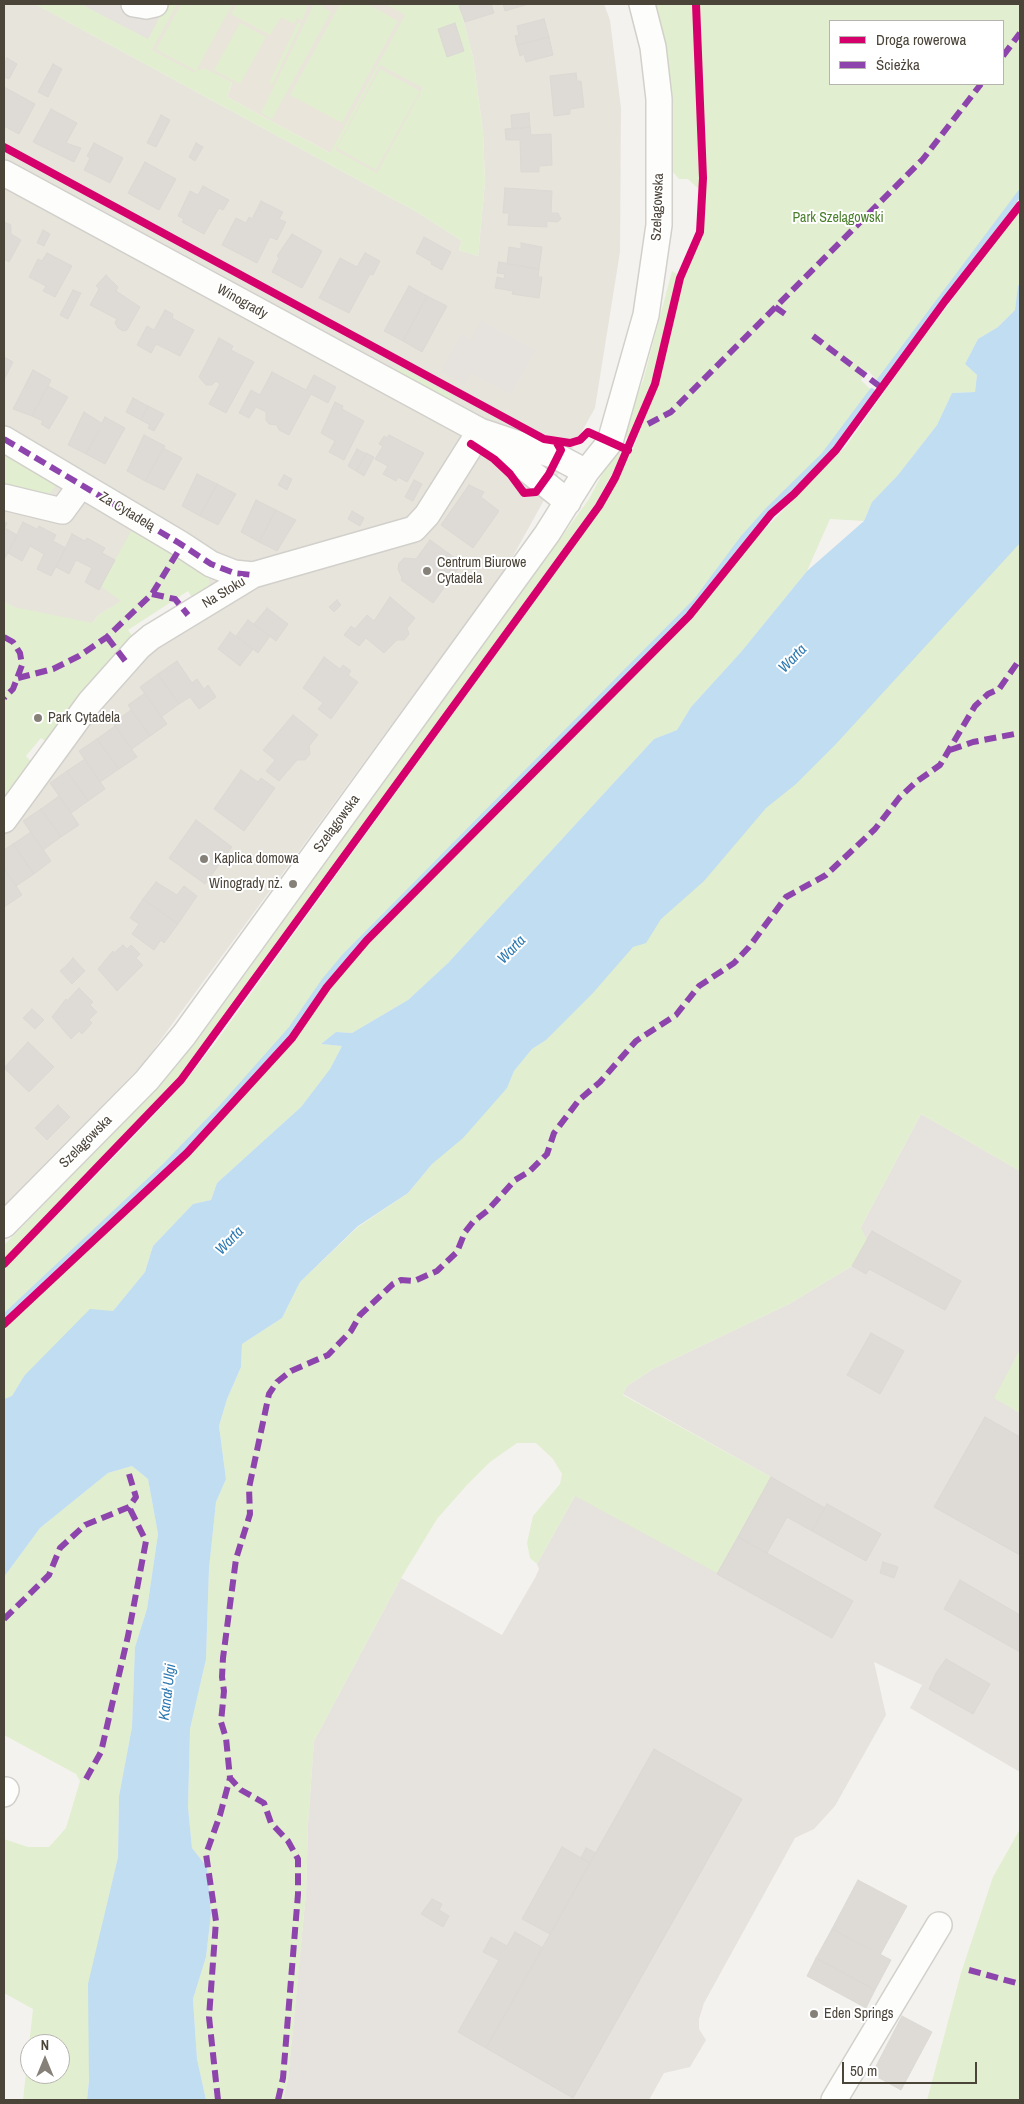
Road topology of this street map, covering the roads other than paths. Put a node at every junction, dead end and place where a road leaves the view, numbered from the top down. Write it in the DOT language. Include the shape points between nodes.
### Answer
graph roads {
  1 [pos="134,4"];
  2 [pos="155,4"];
  3 [pos="642,4"];
  4 [pos="4,173"];
  5 [pos="480,431"];
  6 [pos="4,439"];
  7 [pos="586,472"];
  8 [pos="81,485"];
  9 [pos="4,497"];
  10 [pos="568,502"];
  11 [pos="210,564"];
  12 [pos="253,576"];
  13 [pos="213,601"];
  14 [pos="4,820"];
  15 [pos="4,1225"];
  16 [pos="939,1925"];
  17 [pos="836,2096"];
  1 -- 2 [label="street"];
  3 -- 7 [label="street, Szelągowska" via="653,47 659,99 659,216 653,274 637,351 619,408 602,424"];
  4 -- 5 [label="street, Winogrady"];
  5 -- 7 [label="street, Winogrady" via="558,457"];
  5 -- 10 [label="street, Winogrady"];
  5 -- 12 [label="street, Na Stoku" via="427,515 414,529"];
  6 -- 8 [label="street, Za Cytadelą"];
  7 -- 10 [label="street, Szelągowska"];
  8 -- 9 [label="street" via="62,511"];
  8 -- 11 [label="street, Za Cytadelą"];
  10 -- 15 [label="street, Szelągowska" via="184,1035 147,1080"];
  11 -- 12 [label="street, Za Cytadelą"];
  11 -- 13 [label="street" via="215,579"];
  12 -- 13 [label="street, Na Stoku"];
  13 -- 14 [label="street, Na Stoku" via="165,627 139,647 90,702"];
  16 -- 17 [label="street"];
}
